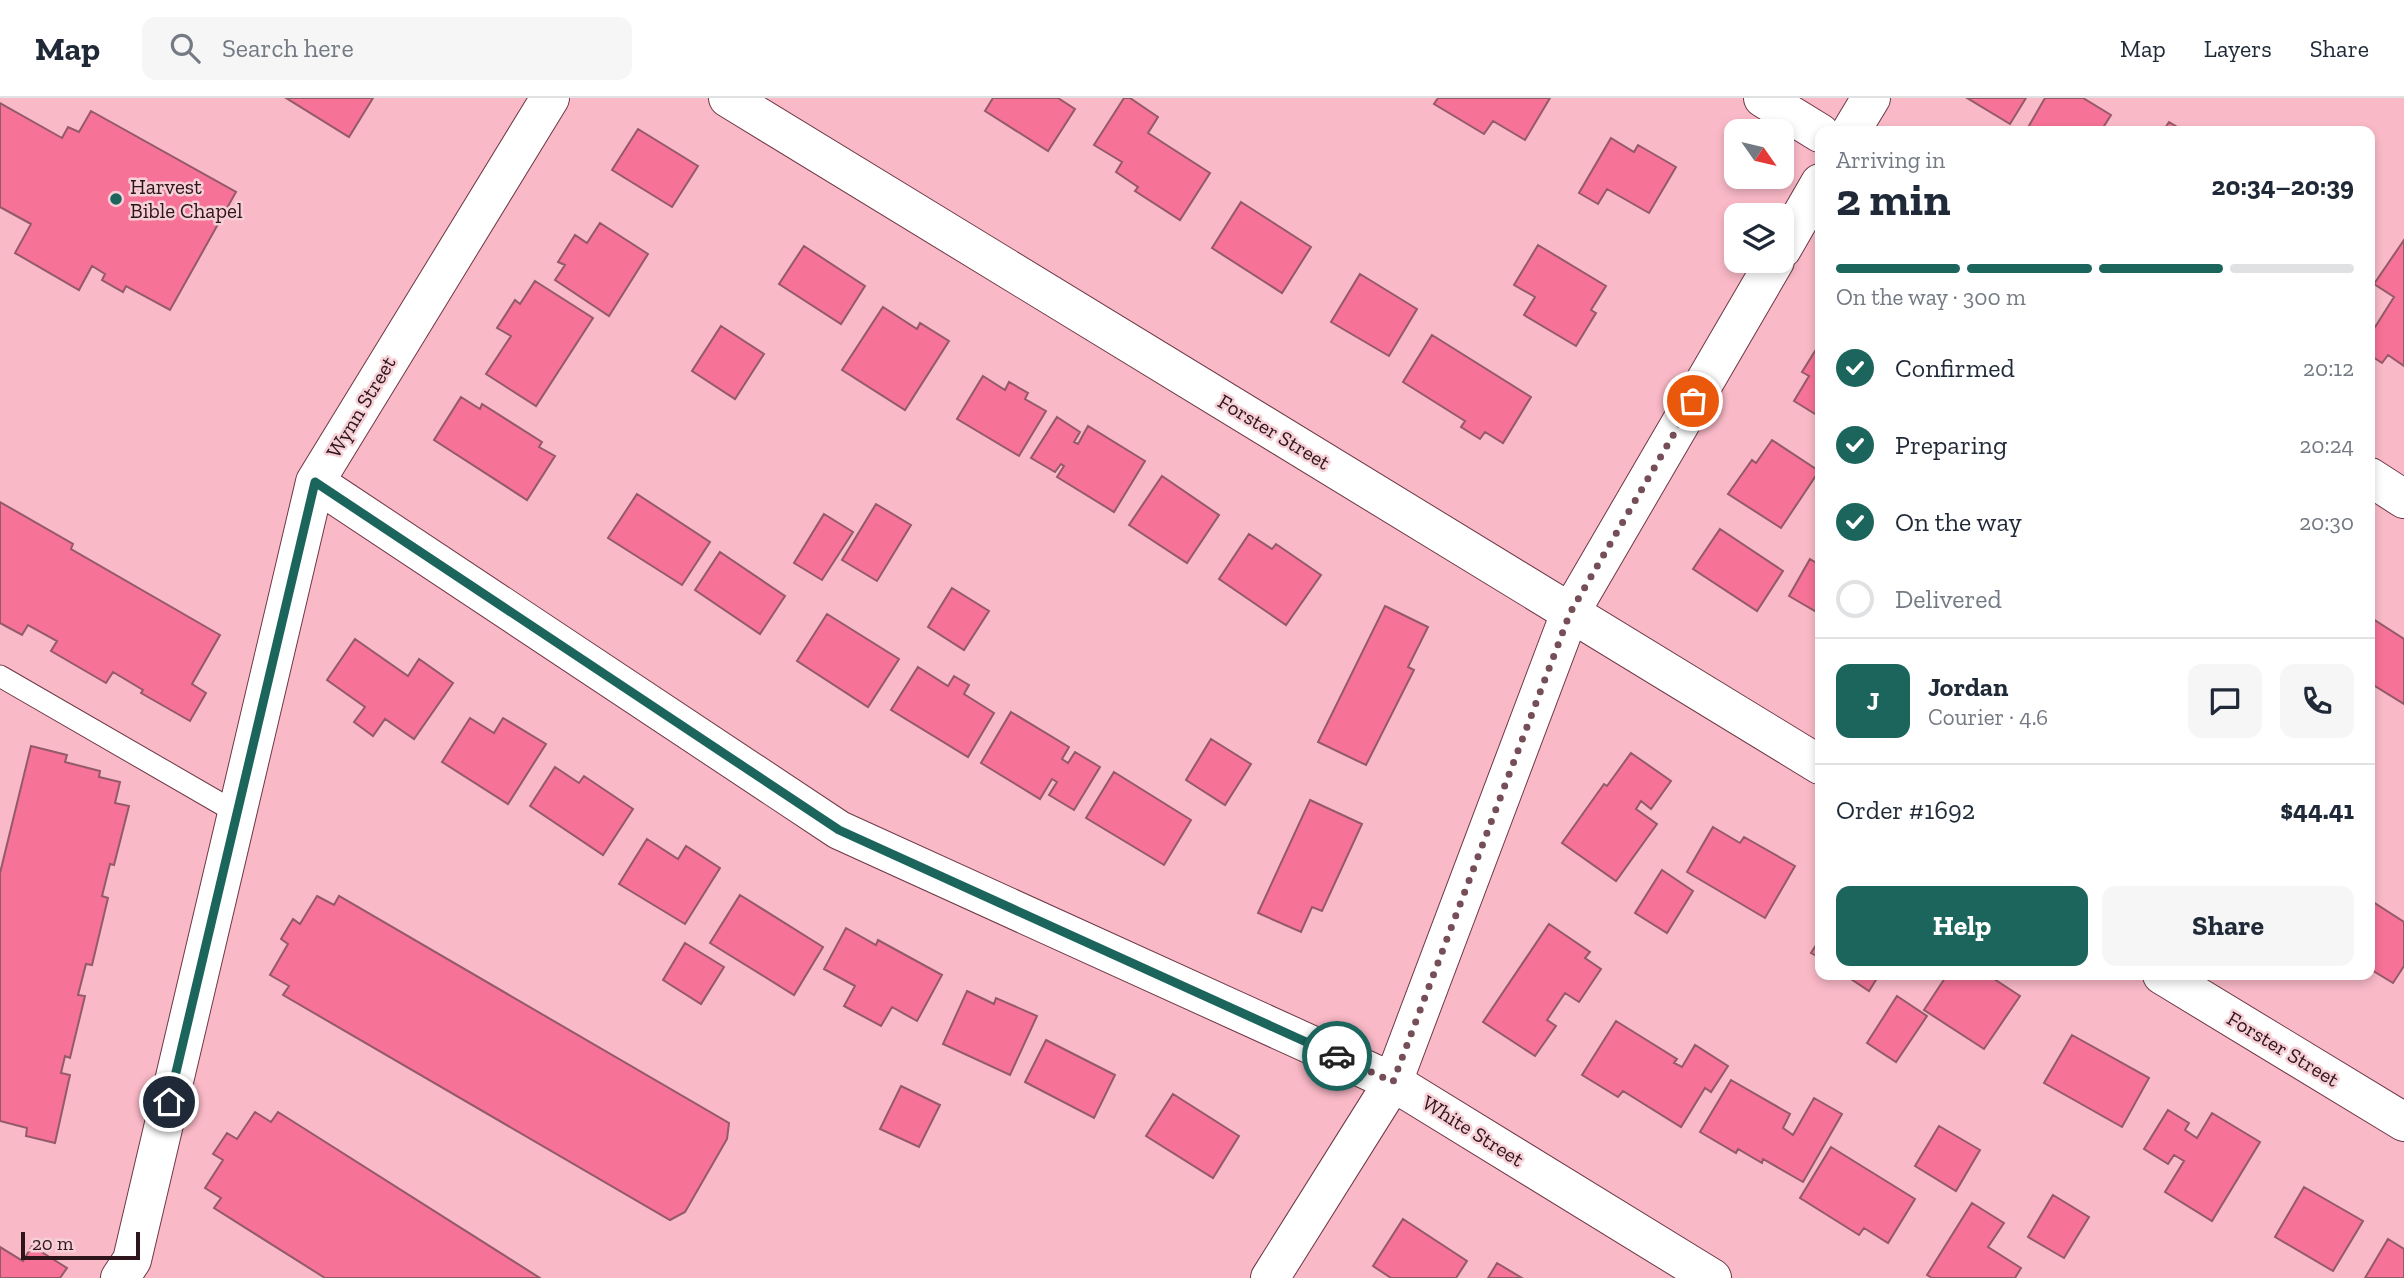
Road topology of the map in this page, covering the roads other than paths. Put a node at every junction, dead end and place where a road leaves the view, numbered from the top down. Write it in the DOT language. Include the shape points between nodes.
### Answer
graph roads {
  1 [pos="550,98"];
  2 [pos="728,98"];
  3 [pos="1763,98"];
  4 [pos="1871,98"];
  5 [pos="1854,126"];
  6 [pos="1815,130"];
  7 [pos="1815,192"];
  8 [pos="1794,228"];
  9 [pos="1768,273"];
  10 [pos="2375,480"];
  11 [pos="315,482"];
  12 [pos="2404,499"];
  13 [pos="1570,613"];
  14 [pos="0,676"];
  15 [pos="1815,762"];
  16 [pos="237,813"];
  17 [pos="2170,980"];
  18 [pos="1393,1082"];
  19 [pos="2404,1122"];
  20 [pos="120,1278"];
  21 [pos="1270,1278"];
  22 [pos="1712,1278"];
  1 -- 11 [label="street, Wynn Street"];
  2 -- 13 [label="street, Forster Street"];
  3 -- 6 [label="street"];
  4 -- 5 [label="street"];
  7 -- 8 [label="street"];
  9 -- 13 [label="street"];
  10 -- 12 [label="street"];
  11 -- 16 [label="street, Wynn Street"];
  11 -- 18 [label="street, White Street" via="839,830"];
  13 -- 15 [label="street, Forster Street"];
  13 -- 18 [label="street"];
  14 -- 16 [label="lane"];
  16 -- 20 [label="street, Wynn Street" via="132,1260"];
  17 -- 19 [label="street, Forster Street"];
  18 -- 21 [label="street"];
  18 -- 22 [label="street, White Street"];
}
